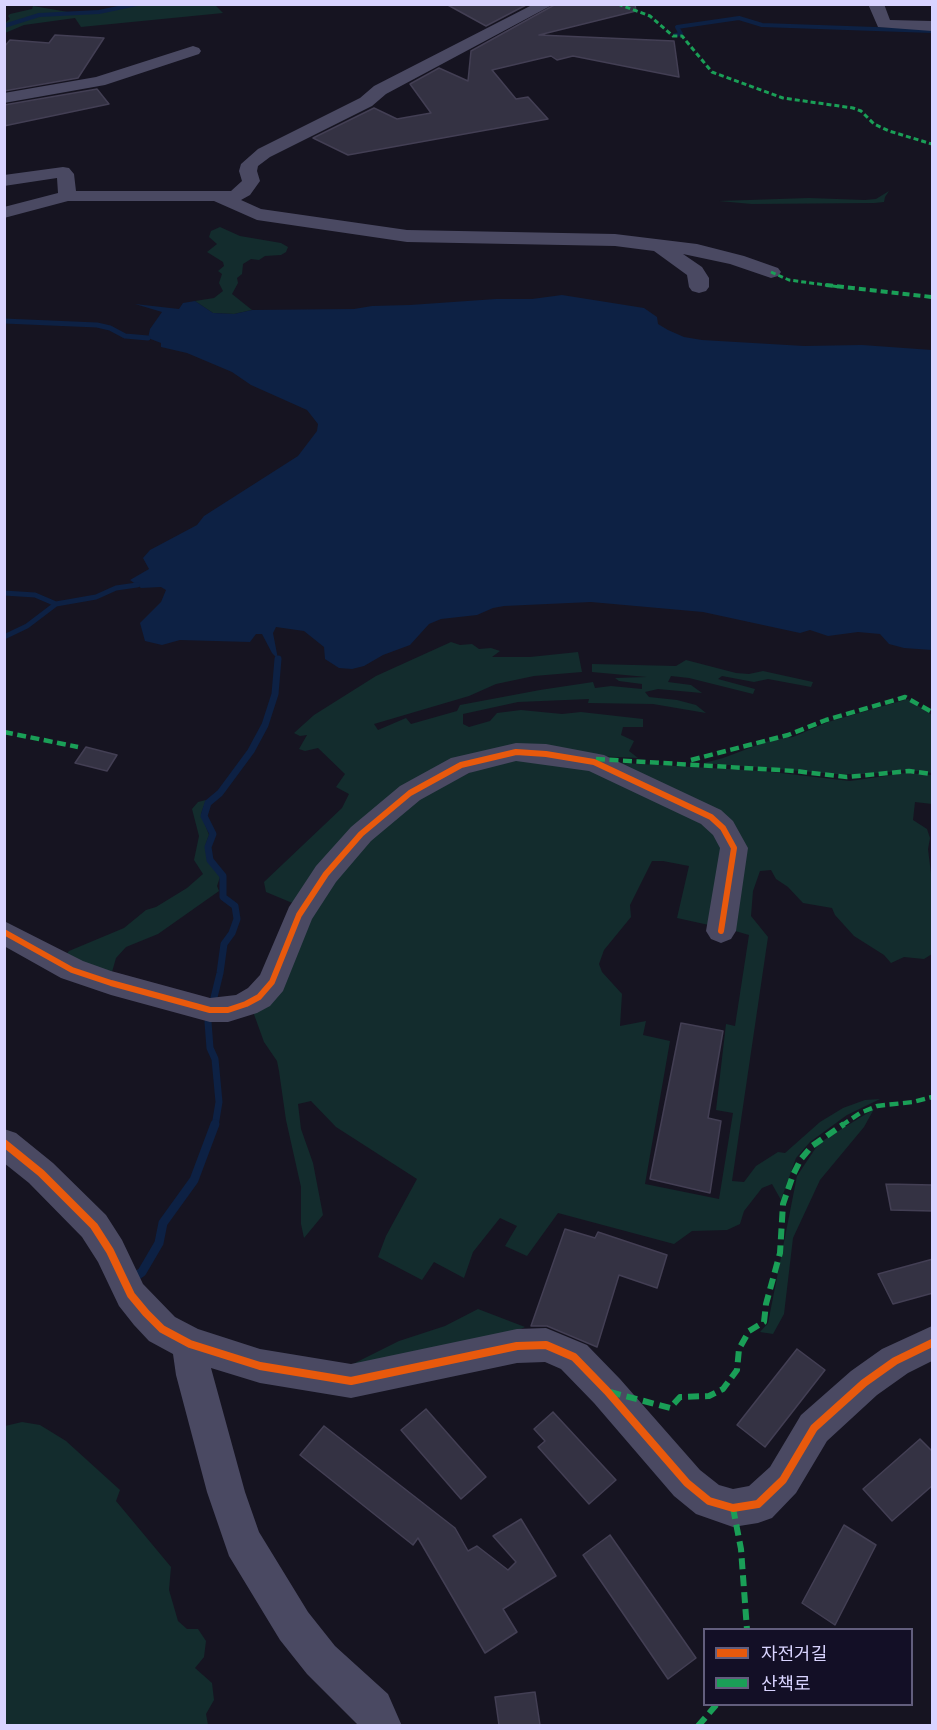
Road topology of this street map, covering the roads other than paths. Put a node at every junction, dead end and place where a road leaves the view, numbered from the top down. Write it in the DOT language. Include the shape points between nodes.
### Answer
graph roads {
  1 [pos="547,4"];
  2 [pos="876,4"];
  3 [pos="933,26"];
  4 [pos="193,51"];
  5 [pos="4,98"];
  6 [pos="4,181"];
  7 [pos="68,196"];
  8 [pos="221,198"];
  9 [pos="4,213"];
  10 [pos="656,244"];
  11 [pos="771,272"];
  12 [pos="699,286"];
  13 [pos="721,931"];
  14 [pos="4,932"];
  15 [pos="4,1143"];
  16 [pos="933,1343"];
  17 [pos="190,1344"];
  18 [pos="381,1725"];
  1 -- 8 [label="street" via="264,153 250,164 251,181 244,191"];
  2 -- 3 [label="street" via="884,24"];
  4 -- 5 [label="street" via="99,81"];
  6 -- 7 [label="street" via="63,172"];
  7 -- 8 [label="street"];
  7 -- 9 [label="street"];
  8 -- 10 [label="street" via="257,214 407,236 572,238"];
  10 -- 11 [label="street" via="717,254"];
  10 -- 12 [label="street" via="695,271"];
  13 -- 14 [label="street" via="735,848 723,828 677,800 594,762 516,752 461,765 410,793 360,834 326,874 299,915 272,982 259,997 246,1004 210,1010 111,983 72,970"];
  15 -- 17 [label="street" via="94,1226 131,1295 146,1313 162,1329"];
  16 -- 17 [label="street" via="864,1383 814,1428 783,1480 758,1504 733,1508 709,1501 687,1484 574,1357 546,1345 517,1346 351,1381 260,1366"];
  17 -- 18 [label="street" via="194,1375 243,1542 294,1626 321,1660 373,1709"];
}
